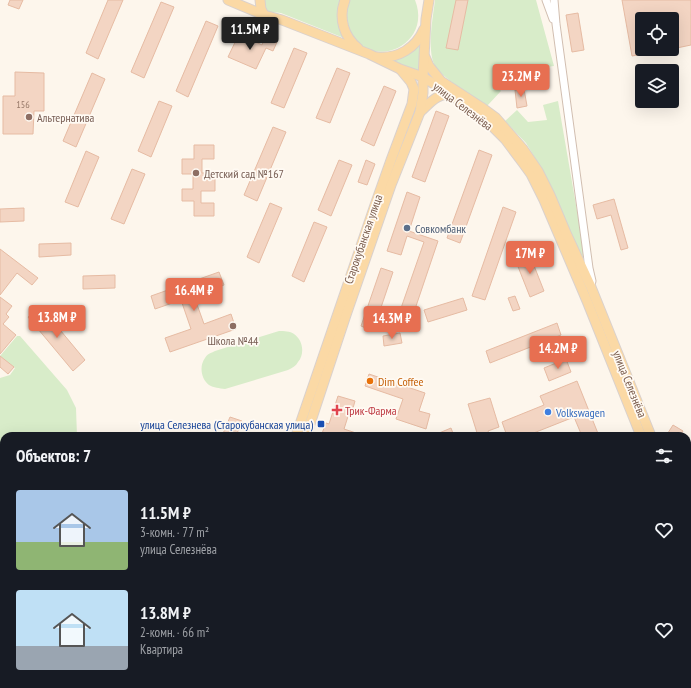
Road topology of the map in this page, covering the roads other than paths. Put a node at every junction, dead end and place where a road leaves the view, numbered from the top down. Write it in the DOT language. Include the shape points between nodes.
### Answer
graph roads {
  1 [pos="228,0"];
  2 [pos="260,0"];
  3 [pos="345,0"];
  4 [pos="423,0"];
  5 [pos="429,0"];
  6 [pos="546,0"];
  7 [pos="554,0"];
  8 [pos="264,15"];
  9 [pos="426,19"];
  10 [pos="556,24"];
  11 [pos="369,54"];
  12 [pos="424,55"];
  13 [pos="400,69"];
  14 [pos="423,77"];
  15 [pos="453,96"];
  16 [pos="420,112"];
  17 [pos="588,258"];
  18 [pos="578,260"];
  19 [pos="591,287"];
  20 [pos="587,302"];
  21 [pos="297,432"];
  22 [pos="307,432"];
  23 [pos="639,432"];
  24 [pos="649,432"];
  1 -- 8 [label="main road, улица Селезнёва"];
  2 -- 8 [label="main road" via="260,9"];
  3 -- 11 [label="main road" via="342,15 345,31 354,45"];
  4 -- 9 [label="main road"];
  5 -- 9 [label="main road, Старокубанская улица"];
  6 -- 10 [label="street"];
  7 -- 10 [label="street"];
  8 -- 11 [label="main road, улица Селезнёва"];
  9 -- 11 [label="main road" via="421,35 407,50 388,57"];
  9 -- 12 [label="main road, Старокубанская улица"];
  10 -- 17 [label="street, улица Селезнёва"];
  11 -- 13 [label="main road, улица Селезнёва"];
  12 -- 14 [label="main road, Старокубанская улица"];
  12 -- 18 [label="main road, улица Селезнёва" via="429,66 441,80 496,118 523,149 541,177"];
  13 -- 14 [label="main road, улица Селезнёва"];
  13 -- 21 [label="main road, Старокубанская улица" via="414,89 412,104"];
  14 -- 15 [label="main road, улица Селезнёва"];
  14 -- 16 [label="main road, Старокубанская улица"];
  15 -- 16 [label="main road, Старокубанская улица" via="445,94 436,98"];
  15 -- 20 [label="main road, улица Селезнёва" via="490,124 531,174"];
  16 -- 22 [label="main road, Старокубанская улица" via="391,185"];
  17 -- 18 [label="street" via="584,264"];
  17 -- 19 [label="street, улица Селезнёва"];
  18 -- 19 [label="main road, улица Селезнёва"];
  19 -- 20 [label="street, улица Селезнёва"];
  19 -- 24 [label="main road, улица Селезнёва"];
  20 -- 23 [label="main road, улица Селезнёва"];
}
